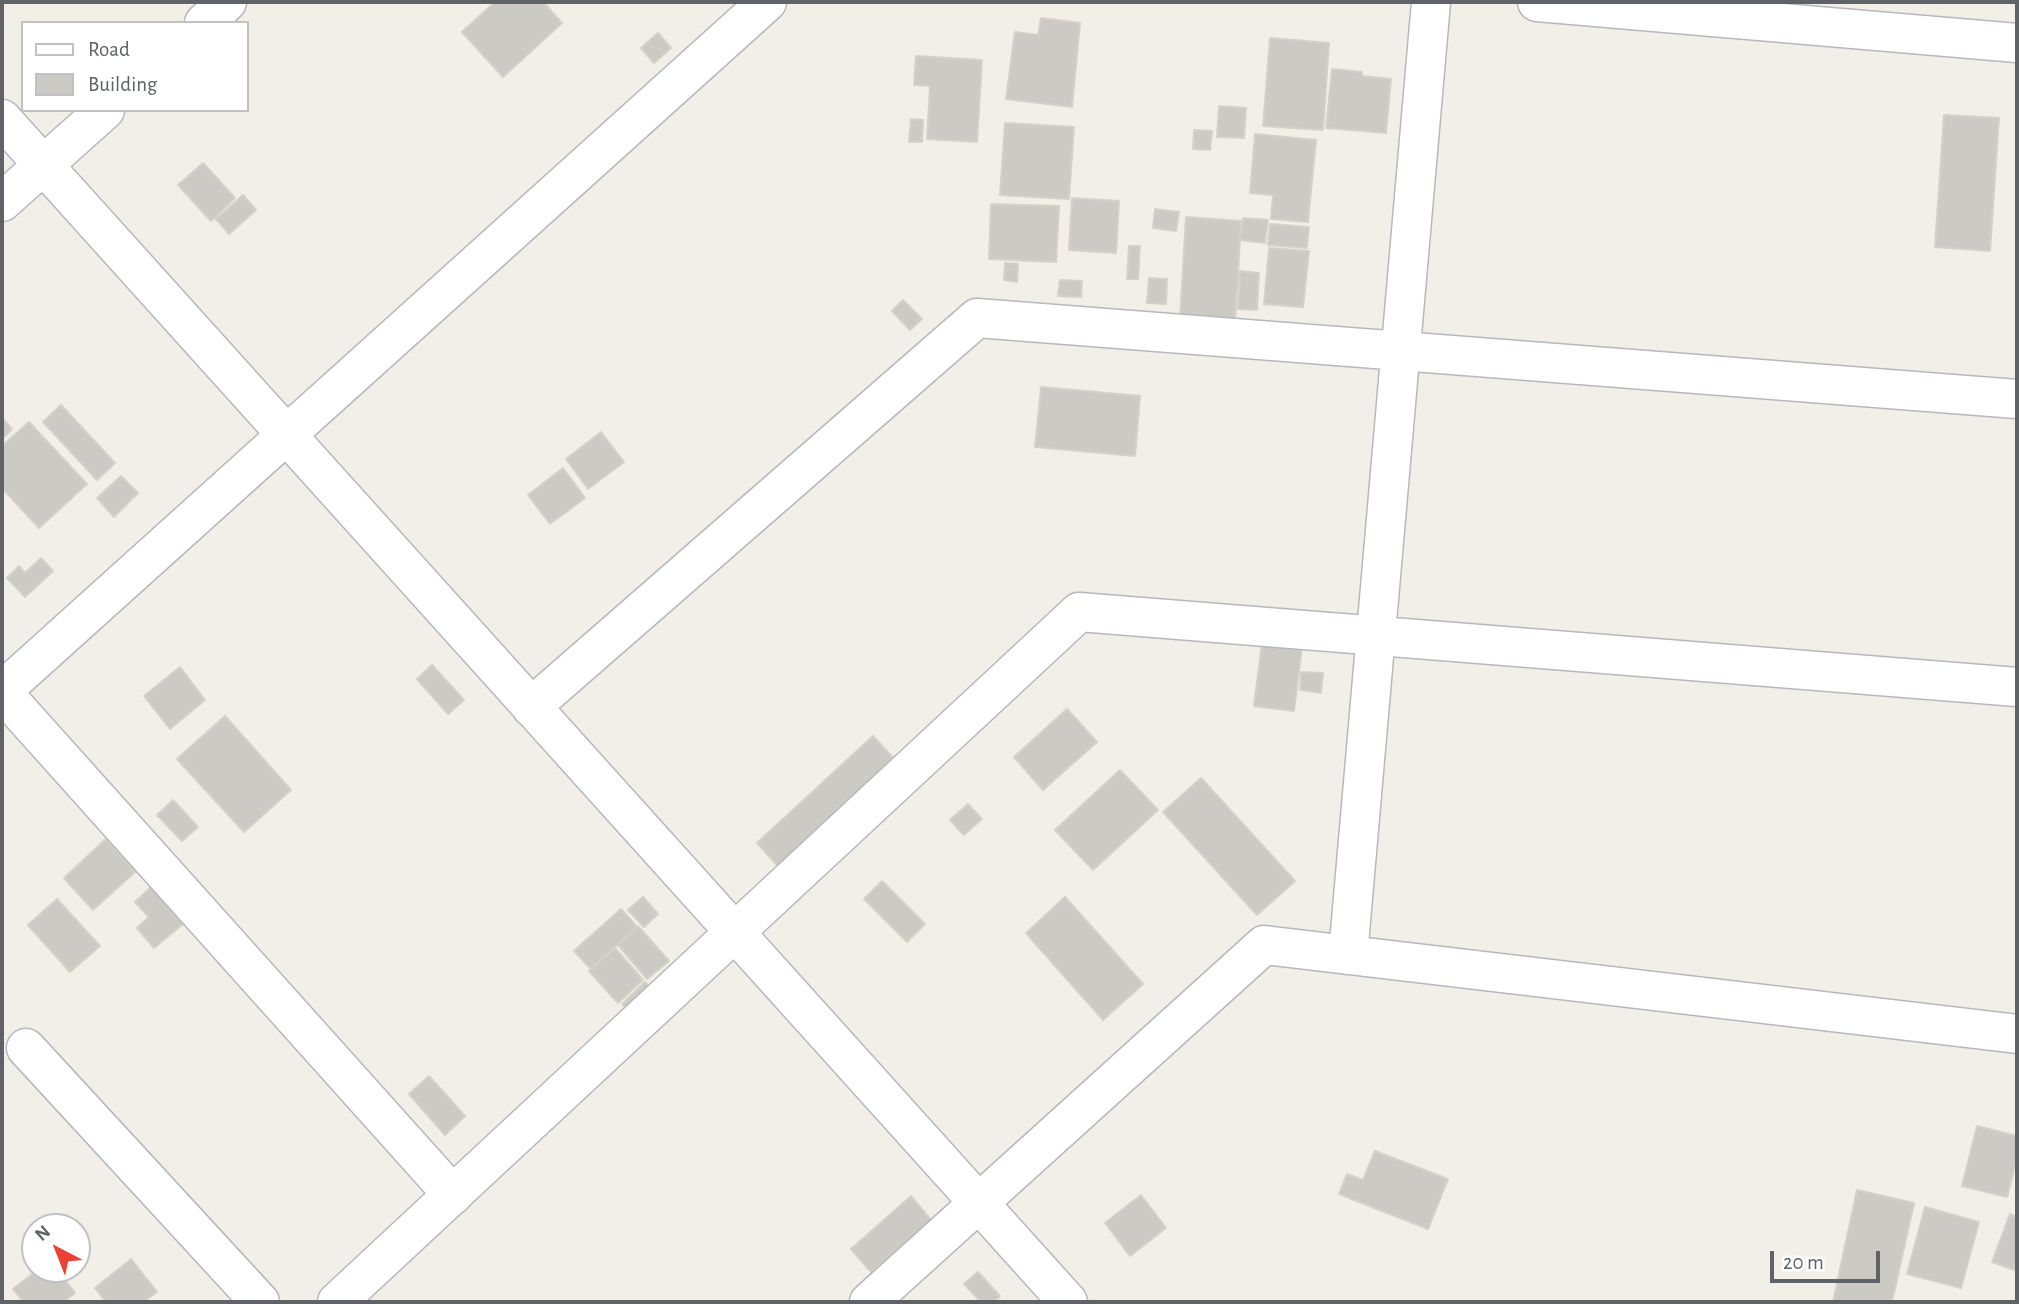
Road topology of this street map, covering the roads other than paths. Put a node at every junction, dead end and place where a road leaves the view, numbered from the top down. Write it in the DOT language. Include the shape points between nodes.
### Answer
graph roads {
  1 [pos="227,2"];
  2 [pos="767,2"];
  3 [pos="1431,2"];
  4 [pos="1537,2"];
  5 [pos="206,21"];
  6 [pos="2017,43"];
  7 [pos="103,112"];
  8 [pos="2,119"];
  9 [pos="43,165"];
  10 [pos="2,202"];
  11 [pos="1401,350"];
  12 [pos="2017,399"];
  13 [pos="286,435"];
  14 [pos="1375,635"];
  15 [pos="2017,687"];
  16 [pos="2,692"];
  17 [pos="531,707"];
  18 [pos="735,934"];
  19 [pos="1348,955"];
  20 [pos="2017,1034"];
  21 [pos="26,1048"];
  22 [pos="453,1195"];
  23 [pos="979,1203"];
  24 [pos="260,1302"];
  25 [pos="338,1302"];
  26 [pos="869,1302"];
  27 [pos="1068,1302"];
  1 -- 5 [label="street"];
  2 -- 13 [label="street"];
  3 -- 11 [label="street"];
  4 -- 6 [label="street"];
  7 -- 9 [label="street"];
  8 -- 9 [label="street"];
  9 -- 10 [label="street"];
  9 -- 13 [label="street"];
  11 -- 12 [label="street"];
  11 -- 14 [label="street"];
  11 -- 17 [label="street" via="977,318"];
  13 -- 16 [label="street"];
  13 -- 17 [label="street"];
  14 -- 15 [label="street"];
  14 -- 18 [label="street" via="1079,611"];
  14 -- 19 [label="street"];
  16 -- 22 [label="street"];
  17 -- 18 [label="street"];
  18 -- 22 [label="street"];
  18 -- 23 [label="street"];
  19 -- 20 [label="street"];
  19 -- 23 [label="street" via="1264,945"];
  21 -- 24 [label="street"];
  22 -- 25 [label="street"];
  23 -- 26 [label="street"];
  23 -- 27 [label="street"];
}
